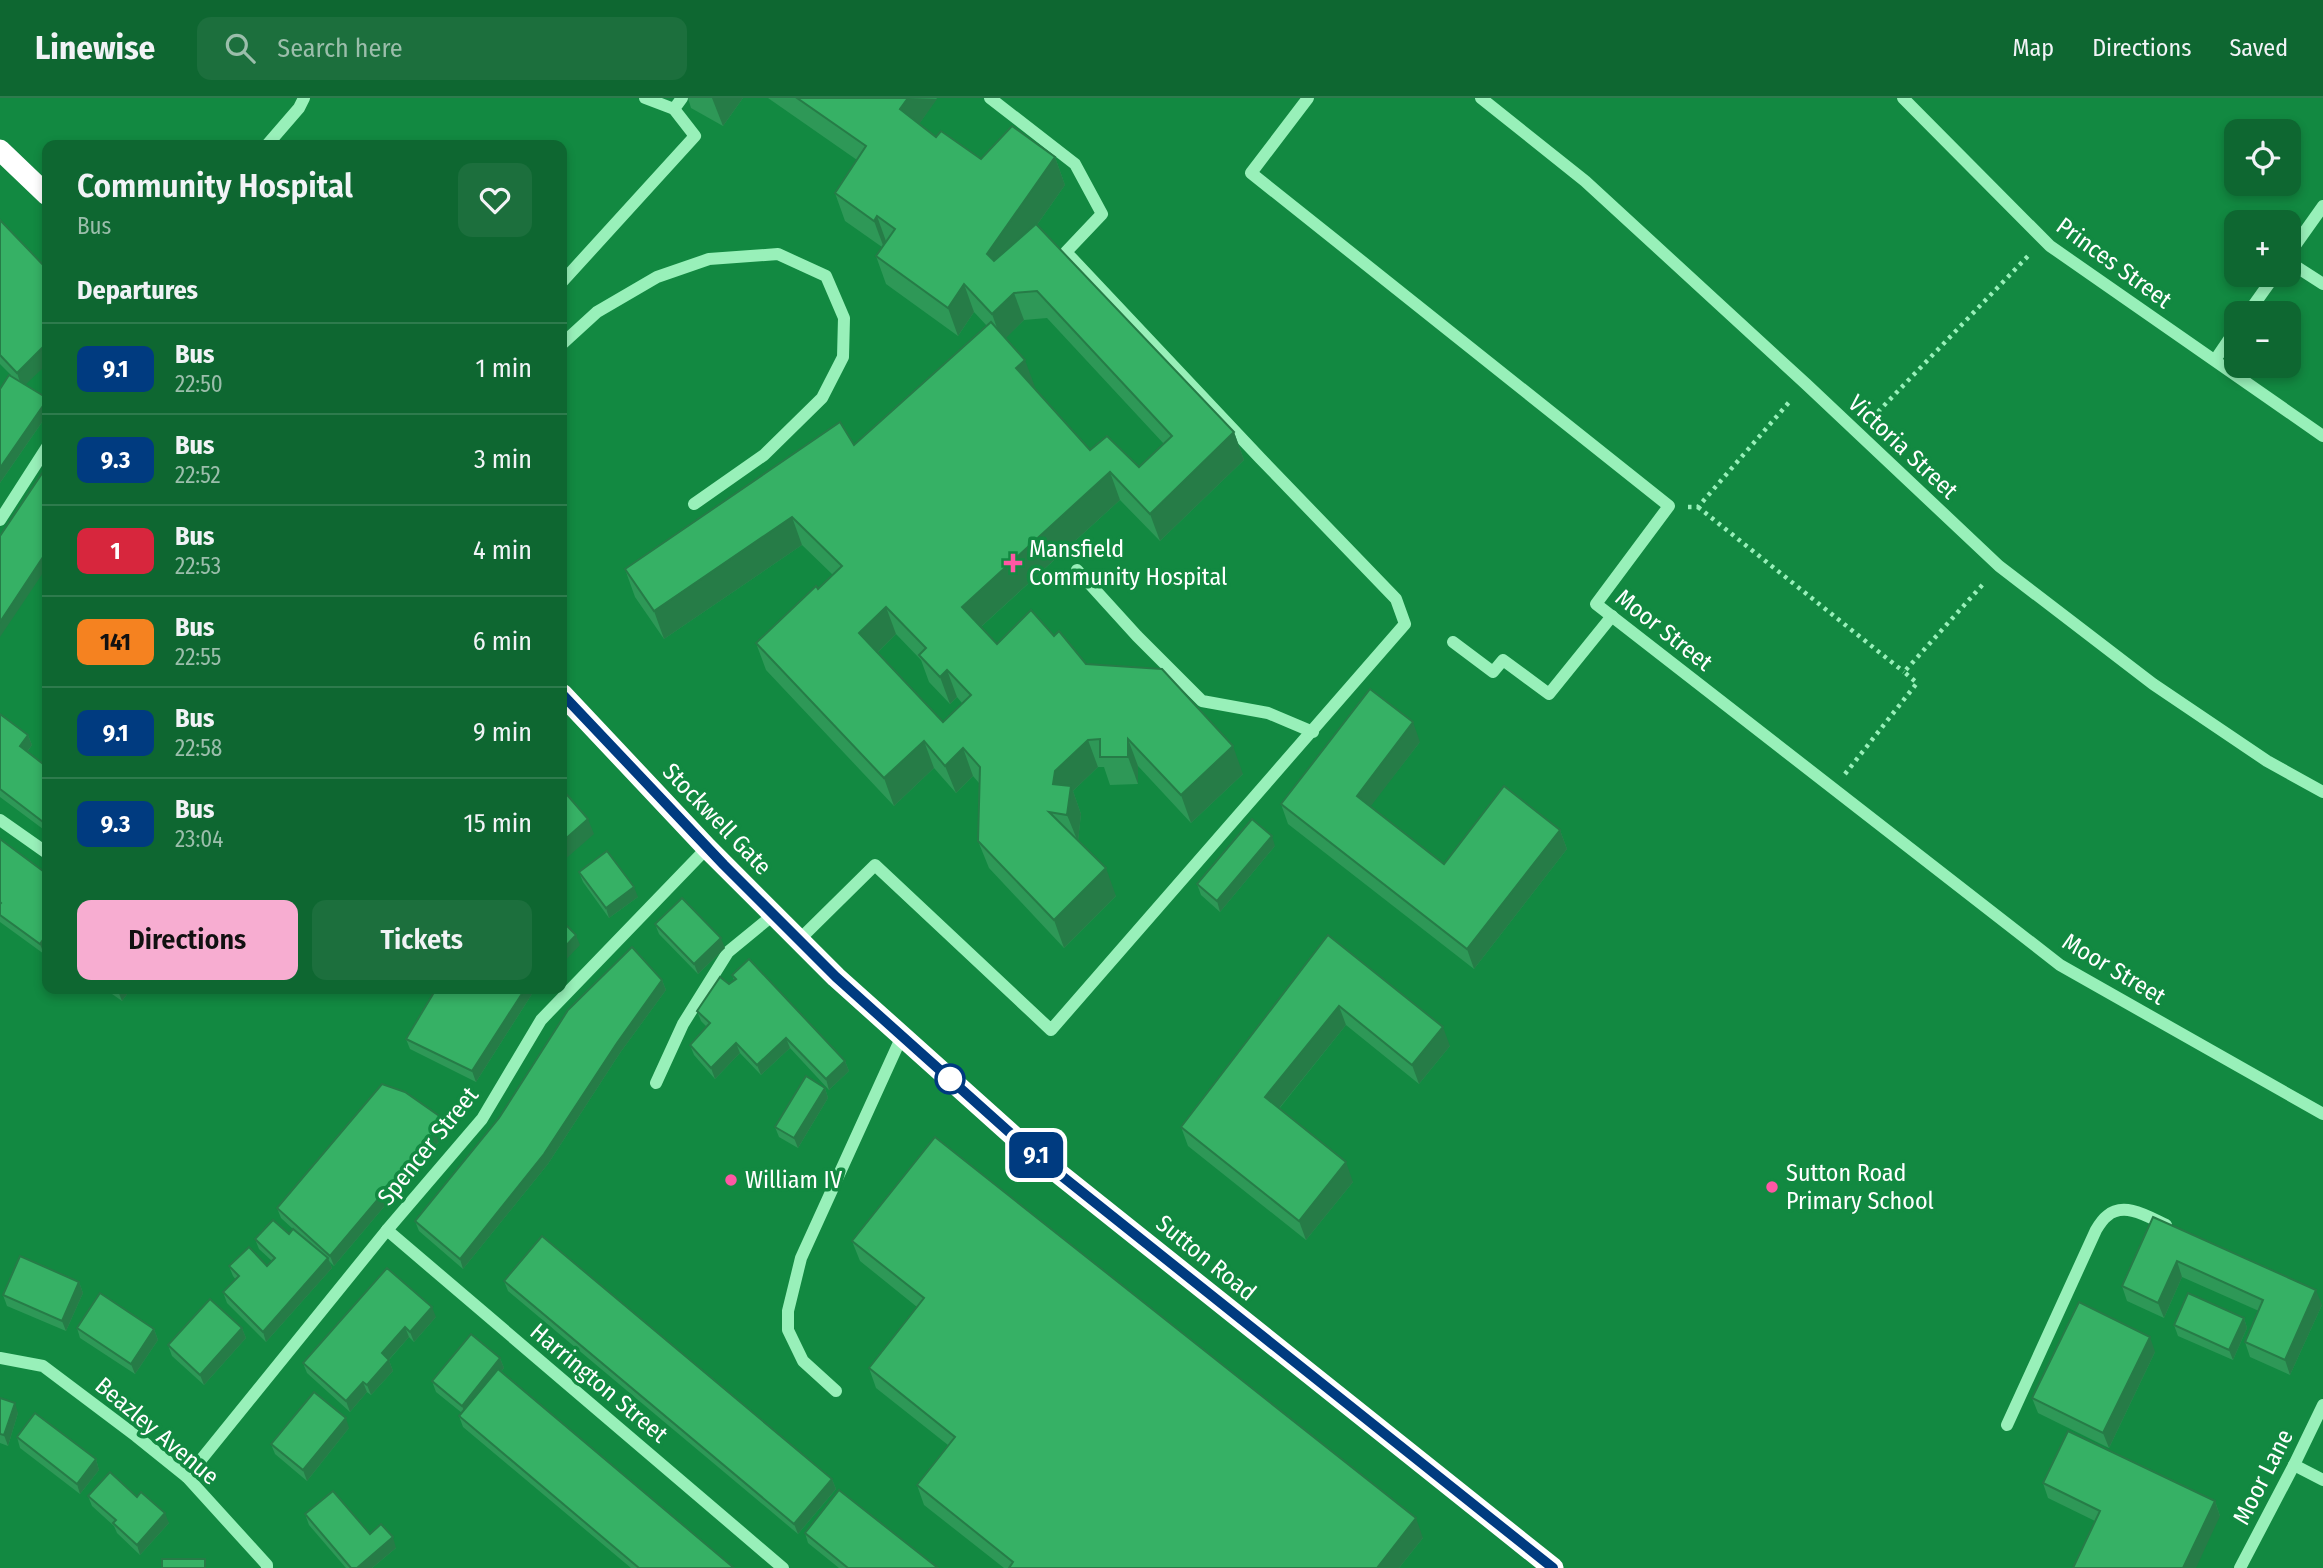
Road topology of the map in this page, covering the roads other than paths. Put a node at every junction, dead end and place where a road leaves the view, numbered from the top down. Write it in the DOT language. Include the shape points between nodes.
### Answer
graph roads {
  1 [pos="304,98"];
  2 [pos="645,98"];
  3 [pos="990,98"];
  4 [pos="1308,98"];
  5 [pos="1481,98"];
  6 [pos="1903,98"];
  7 [pos="678,103"];
  8 [pos="271,140"];
  9 [pos="0,150"];
  10 [pos="42,190"];
  11 [pos="2323,206"];
  12 [pos="2301,237"];
  13 [pos="2301,270"];
  14 [pos="567,277"];
  15 [pos="2323,284"];
  16 [pos="567,340"];
  17 [pos="2224,347"];
  18 [pos="2215,360"];
  19 [pos="2323,436"];
  20 [pos="42,455"];
  21 [pos="694,504"];
  22 [pos="0,520"];
  23 [pos="1077,570"];
  24 [pos="1612,616"];
  25 [pos="1453,642"];
  26 [pos="567,699"];
  27 [pos="1313,732"];
  28 [pos="2323,792"];
  29 [pos="0,820"];
  30 [pos="708,848"];
  31 [pos="42,849"];
  32 [pos="773,915"];
  33 [pos="799,940"];
  34 [pos="836,977"];
  35 [pos="567,993"];
  36 [pos="566,994"];
  37 [pos="902,1036"];
  38 [pos="656,1083"];
  39 [pos="2323,1114"];
  40 [pos="387,1230"];
  41 [pos="2183,1232"];
  42 [pos="0,1358"];
  43 [pos="836,1391"];
  44 [pos="2323,1405"];
  45 [pos="2007,1425"];
  46 [pos="2294,1465"];
  47 [pos="187,1477"];
  48 [pos="2323,1480"];
  49 [pos="267,1568"];
  50 [pos="783,1568"];
  51 [pos="1553,1568"];
  52 [pos="2240,1568"];
  1 -- 8 [label="street"];
  2 -- 7 [label="street"];
  3 -- 27 [label="street" via="1075,164 1102,214 1066,252 1396,599 1405,624"];
  4 -- 24 [label="street, Moor Street" via="1251,173 1669,506 1596,604"];
  5 -- 28 [label="street, Victoria Street" via="1585,181 1999,566 2153,684 2267,761"];
  6 -- 18 [label="street, Princes Street" via="2050,246"];
  7 -- 14 [label="street" via="695,136"];
  9 -- 10 [label="highway"];
  11 -- 12 [label="street"];
  13 -- 15 [label="street"];
  16 -- 21 [label="street" via="597,312 657,277 709,259 778,254 826,276 844,318 843,357 822,398 764,455"];
  17 -- 18 [label="street"];
  18 -- 19 [label="street, Princes Street"];
  20 -- 22 [label="street"];
  23 -- 27 [label="street" via="1202,701 1268,713"];
  24 -- 25 [label="street" via="1549,694 1503,660 1493,673"];
  24 -- 39 [label="street, Moor Street" via="2060,965"];
  26 -- 30 [label="highway, Stockwell Gate"];
  27 -- 33 [label="street" via="1051,1030 875,865"];
  29 -- 31 [label="street"];
  30 -- 32 [label="highway, Stockwell Gate"];
  30 -- 35 [label="street, Spencer Street"];
  32 -- 33 [label="highway, Stockwell Gate"];
  32 -- 38 [label="street" via="728,952 684,1024"];
  33 -- 34 [label="highway, Stockwell Gate"];
  34 -- 37 [label="highway, Sutton Road"];
  36 -- 40 [label="street, Spencer Street" via="541,1020 482,1119"];
  37 -- 43 [label="street" via="802,1258 788,1311 788,1330 803,1361"];
  37 -- 51 [label="highway, Sutton Road" via="1028,1149"];
  40 -- 47 [label="street, Spencer Street"];
  40 -- 50 [label="street, Harrington Street"];
  41 -- 45 [label="street" via="2134,1211 2108,1214 2096,1230"];
  42 -- 47 [label="street, Beazley Avenue" via="43,1366"];
  44 -- 46 [label="street, Moor Lane"];
  46 -- 48 [label="street"];
  46 -- 52 [label="street, Moor Lane"];
  47 -- 49 [label="street, Beazley Avenue"];
}
